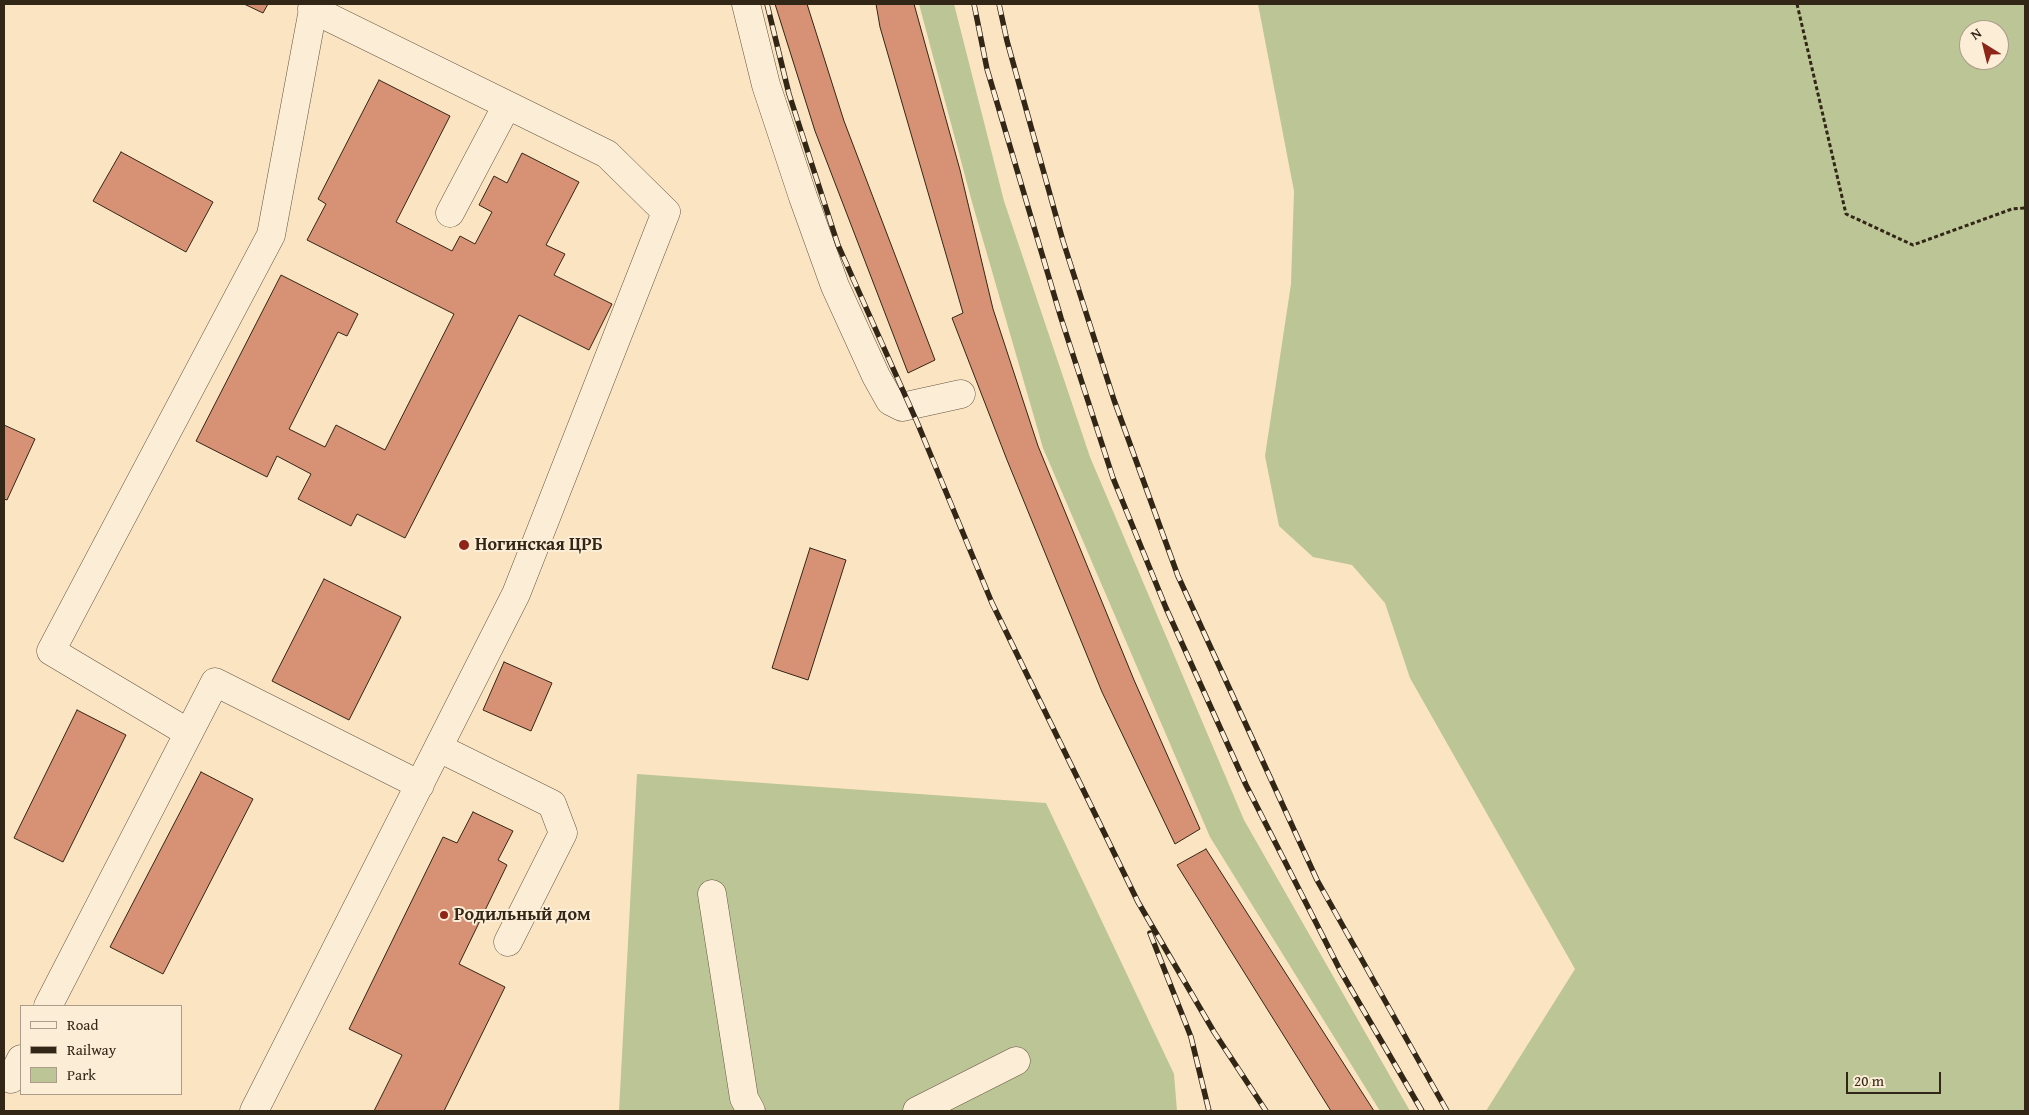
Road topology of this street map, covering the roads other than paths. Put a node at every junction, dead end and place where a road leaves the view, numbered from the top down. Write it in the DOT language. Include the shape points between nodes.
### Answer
graph roads {
  1 [pos="746,4"];
  2 [pos="313,7"];
  3 [pos="507,106"];
  4 [pos="450,213"];
  5 [pos="961,394"];
  6 [pos="187,732"];
  7 [pos="439,748"];
  8 [pos="420,785"];
  9 [pos="712,894"];
  10 [pos="508,942"];
  11 [pos="49,1005"];
  12 [pos="1016,1061"];
  13 [pos="254,1111"];
  14 [pos="751,1111"];
  15 [pos="917,1111"];
  1 -- 5 [label="lane" via="766,85 803,197 835,286 876,376 890,401 902,407"];
  2 -- 3 [label="lane"];
  2 -- 6 [label="lane" via="271,235 51,651"];
  3 -- 4 [label="lane"];
  3 -- 7 [label="lane" via="606,154 666,212 516,594"];
  6 -- 8 [label="lane" via="215,682"];
  6 -- 11 [label="lane"];
  7 -- 8 [label="lane"];
  7 -- 10 [label="lane" via="552,804 563,833"];
  8 -- 13 [label="lane"];
  9 -- 14 [label="lane" via="744,1098"];
  12 -- 15 [label="lane"];
}
